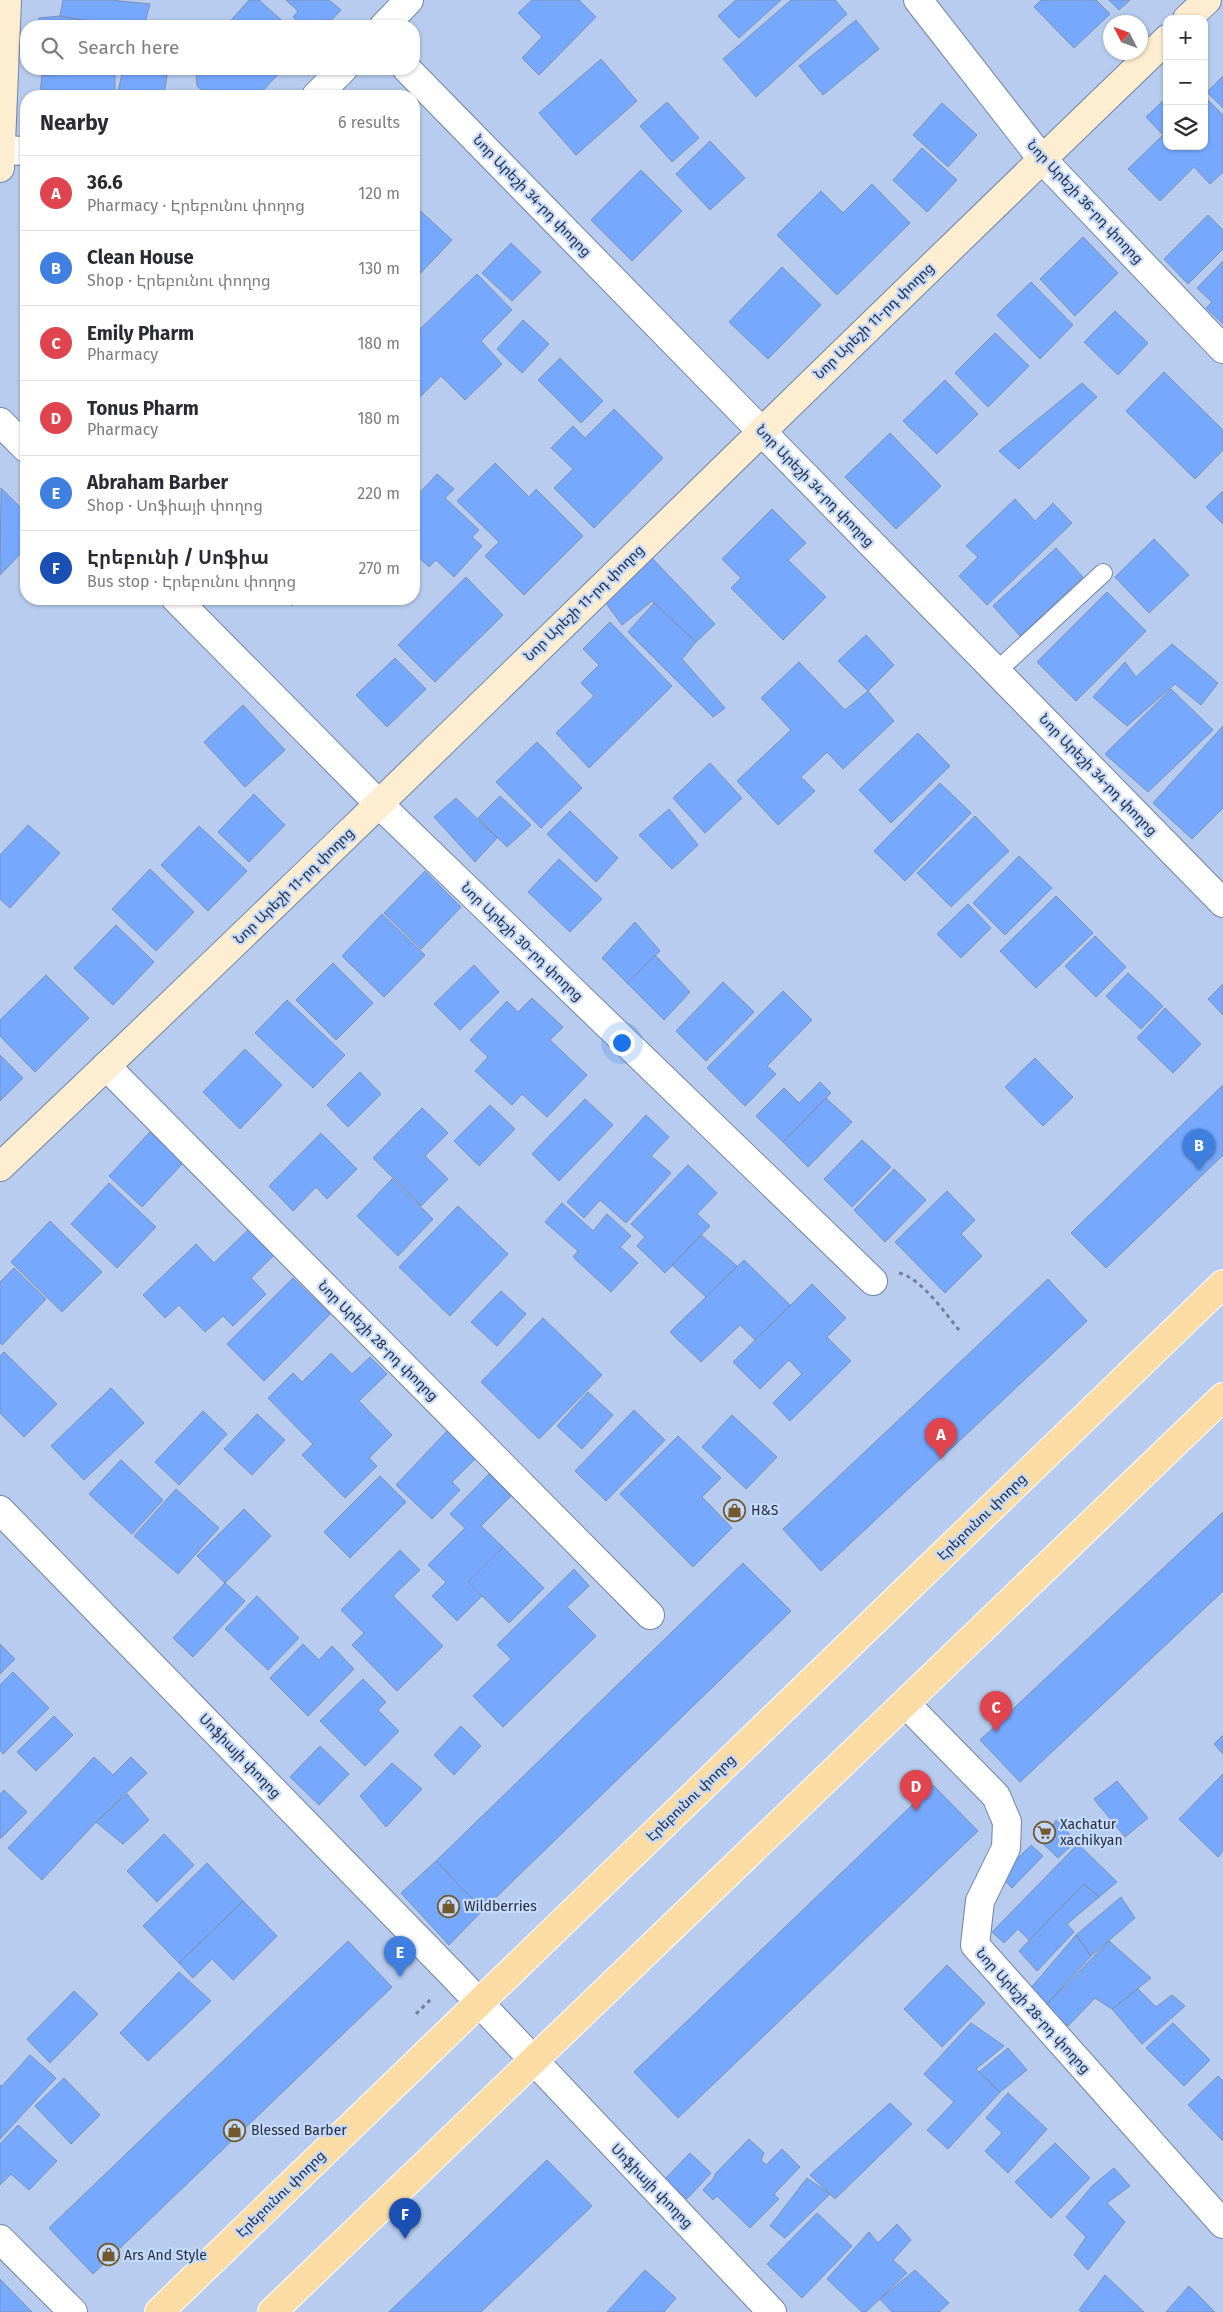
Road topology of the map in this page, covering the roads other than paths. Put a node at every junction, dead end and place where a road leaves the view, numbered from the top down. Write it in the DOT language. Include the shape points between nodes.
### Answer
graph roads {
  1 [pos="7,0"];
  2 [pos="409,0"];
  3 [pos="918,0"];
  4 [pos="1207,0"];
  5 [pos="1191,15"];
  6 [pos="390,20"];
  7 [pos="1163,42"];
  8 [pos="337,75"];
  9 [pos="413,75"];
  10 [pos="322,90"];
  11 [pos="7,155"];
  12 [pos="1042,159"];
  13 [pos="1223,349"];
  14 [pos="0,422"];
  15 [pos="760,430"];
  16 [pos="20,442"];
  17 [pos="1104,573"];
  18 [pos="182,605"];
  19 [pos="996,672"];
  20 [pos="379,804"];
  21 [pos="1223,903"];
  22 [pos="106,1066"];
  23 [pos="0,1167"];
  24 [pos="873,1280"];
  25 [pos="1223,1284"];
  26 [pos="1223,1397"];
  27 [pos="0,1510"];
  28 [pos="650,1616"];
  29 [pos="905,1703"];
  30 [pos="479,2003"];
  31 [pos="533,2060"];
  32 [pos="1223,2224"];
  33 [pos="0,2239"];
  34 [pos="73,2312"];
  35 [pos="159,2312"];
  36 [pos="272,2312"];
  37 [pos="772,2312"];
  1 -- 11 [label="street"];
  2 -- 6 [label="street"];
  3 -- 12 [label="street, Նոր Արեշի 36-րդ փողոց"];
  4 -- 5 [label="street"];
  7 -- 12 [label="street, Նոր Արեշի 11-րդ փողոց"];
  8 -- 10 [label="street"];
  9 -- 15 [label="street, Նոր Արեշի 34-րդ փողոց"];
  12 -- 13 [label="street, Նոր Արեշի 36-րդ փողոց"];
  12 -- 15 [label="street, Նոր Արեշի 11-րդ փողոց"];
  14 -- 16 [label="street"];
  15 -- 19 [label="street, Նոր Արեշի 34-րդ փողոց"];
  15 -- 20 [label="street, Նոր Արեշի 11-րդ փողոց"];
  17 -- 19 [label="lane"];
  18 -- 20 [label="street, Նոր Արեշի 30-րդ փողոց"];
  19 -- 21 [label="street, Նոր Արեշի 34-րդ փողոց"];
  20 -- 22 [label="street, Նոր Արեշի 11-րդ փողոց"];
  20 -- 24 [label="street, Նոր Արեշի 30-րդ փողոց"];
  22 -- 23 [label="street, Նոր Արեշի 11-րդ փողոց"];
  22 -- 28 [label="street, Նոր Արեշի 28-րդ փողոց"];
  25 -- 30 [label="main road, Էրեբունու փողոց"];
  26 -- 29 [label="main road"];
  27 -- 30 [label="street, Սոֆիայի փողոց"];
  29 -- 31 [label="main road"];
  29 -- 32 [label="street, Նոր Արեշի 28-րդ փողոց" via="996,1796 1007,1822 1006,1848 980,1901 975,1945"];
  30 -- 31 [label="street, Սոֆիայի փողոց"];
  30 -- 35 [label="main road, Էրեբունու փողոց"];
  31 -- 36 [label="main road"];
  31 -- 37 [label="street, Սոֆիայի փողոց"];
  33 -- 34 [label="street"];
}
